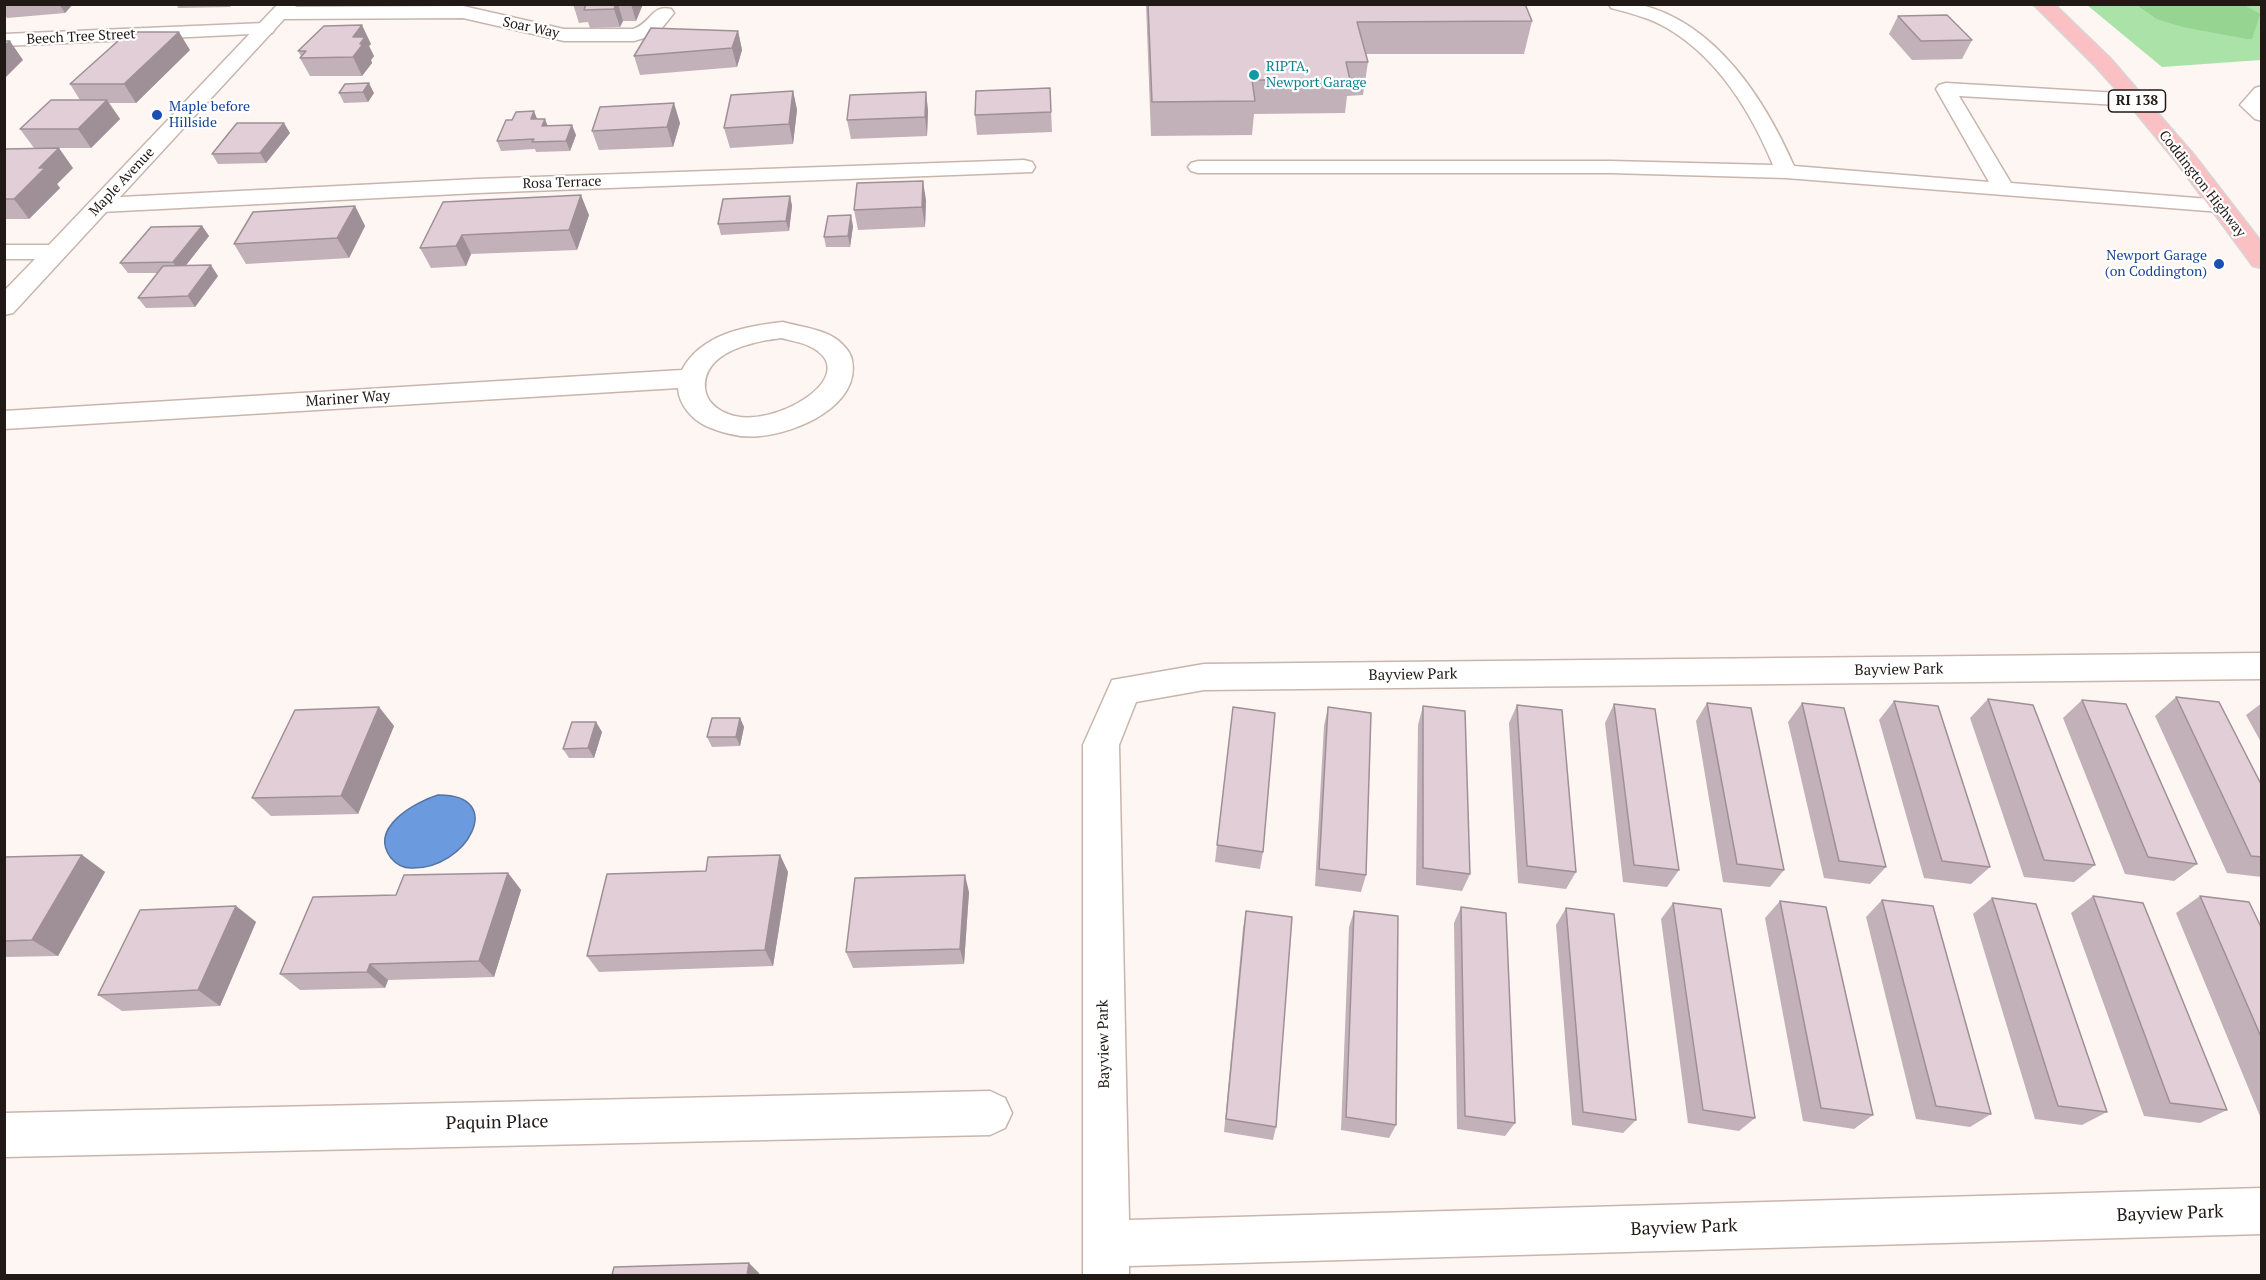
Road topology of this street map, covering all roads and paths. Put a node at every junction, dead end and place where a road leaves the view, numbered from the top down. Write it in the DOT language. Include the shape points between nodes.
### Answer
graph roads {
  1 [pos="1617,4"];
  2 [pos="2042,4"];
  3 [pos="285,9"];
  4 [pos="664,13"];
  5 [pos="265,29"];
  6 [pos="4,40"];
  7 [pos="2262,92"];
  8 [pos="2136,100"];
  9 [pos="2262,115"];
  10 [pos="1024,167"];
  11 [pos="1198,167"];
  12 [pos="1786,172"];
  13 [pos="2004,190"];
  14 [pos="101,205"];
  15 [pos="2221,206"];
  16 [pos="4,252"];
  17 [pos="58,252"];
  18 [pos="2262,261"];
  19 [pos="4,307"];
  20 [pos="691,378"];
  21 [pos="4,420"];
  22 [pos="2262,666"];
  23 [pos="990,1113"];
  24 [pos="4,1135"];
  25 [pos="2262,1211"];
  26 [pos="1106,1260"];
  1 -- 12 [label="lane" via="1680,27 1714,55 1772,135"];
  2 -- 8 [label="highway, Coddington Highway / RI 138"];
  3 -- 4 [label="street, Soar Way" via="463,12 564,35 634,35 650,30"];
  3 -- 5 [label="street, Maple Avenue"];
  5 -- 6 [label="street, Beech Tree Street"];
  5 -- 14 [label="street, Maple Avenue"];
  7 -- 9 [label="lane" via="2250,105"];
  8 -- 13 [label="lane" via="1946,89"];
  8 -- 15 [label="highway, Coddington Highway / RI 138"];
  10 -- 14 [label="street, Rosa Terrace" via="477,186"];
  11 -- 12 [label="lane" via="1610,167"];
  12 -- 13 [label="lane"];
  13 -- 15 [label="lane"];
  14 -- 17 [label="street, Maple Avenue"];
  15 -- 18 [label="highway, Coddington Highway / RI 138"];
  16 -- 17 [label="street"];
  17 -- 19 [label="street, Maple Avenue"];
  20 -- 20 [label="street" via="690,393 696,407 710,418 754,427 779,424 820,405 834,392 841,364 824,341 805,333 759,332 715,349 700,362"];
  20 -- 21 [label="street, Mariner Way"];
  22 -- 26 [label="street, Bayview Park" via="1204,677 1124,690 1101,745"];
  23 -- 24 [label="street, Paquin Place"];
  25 -- 26 [label="street, Bayview Park"];
}
